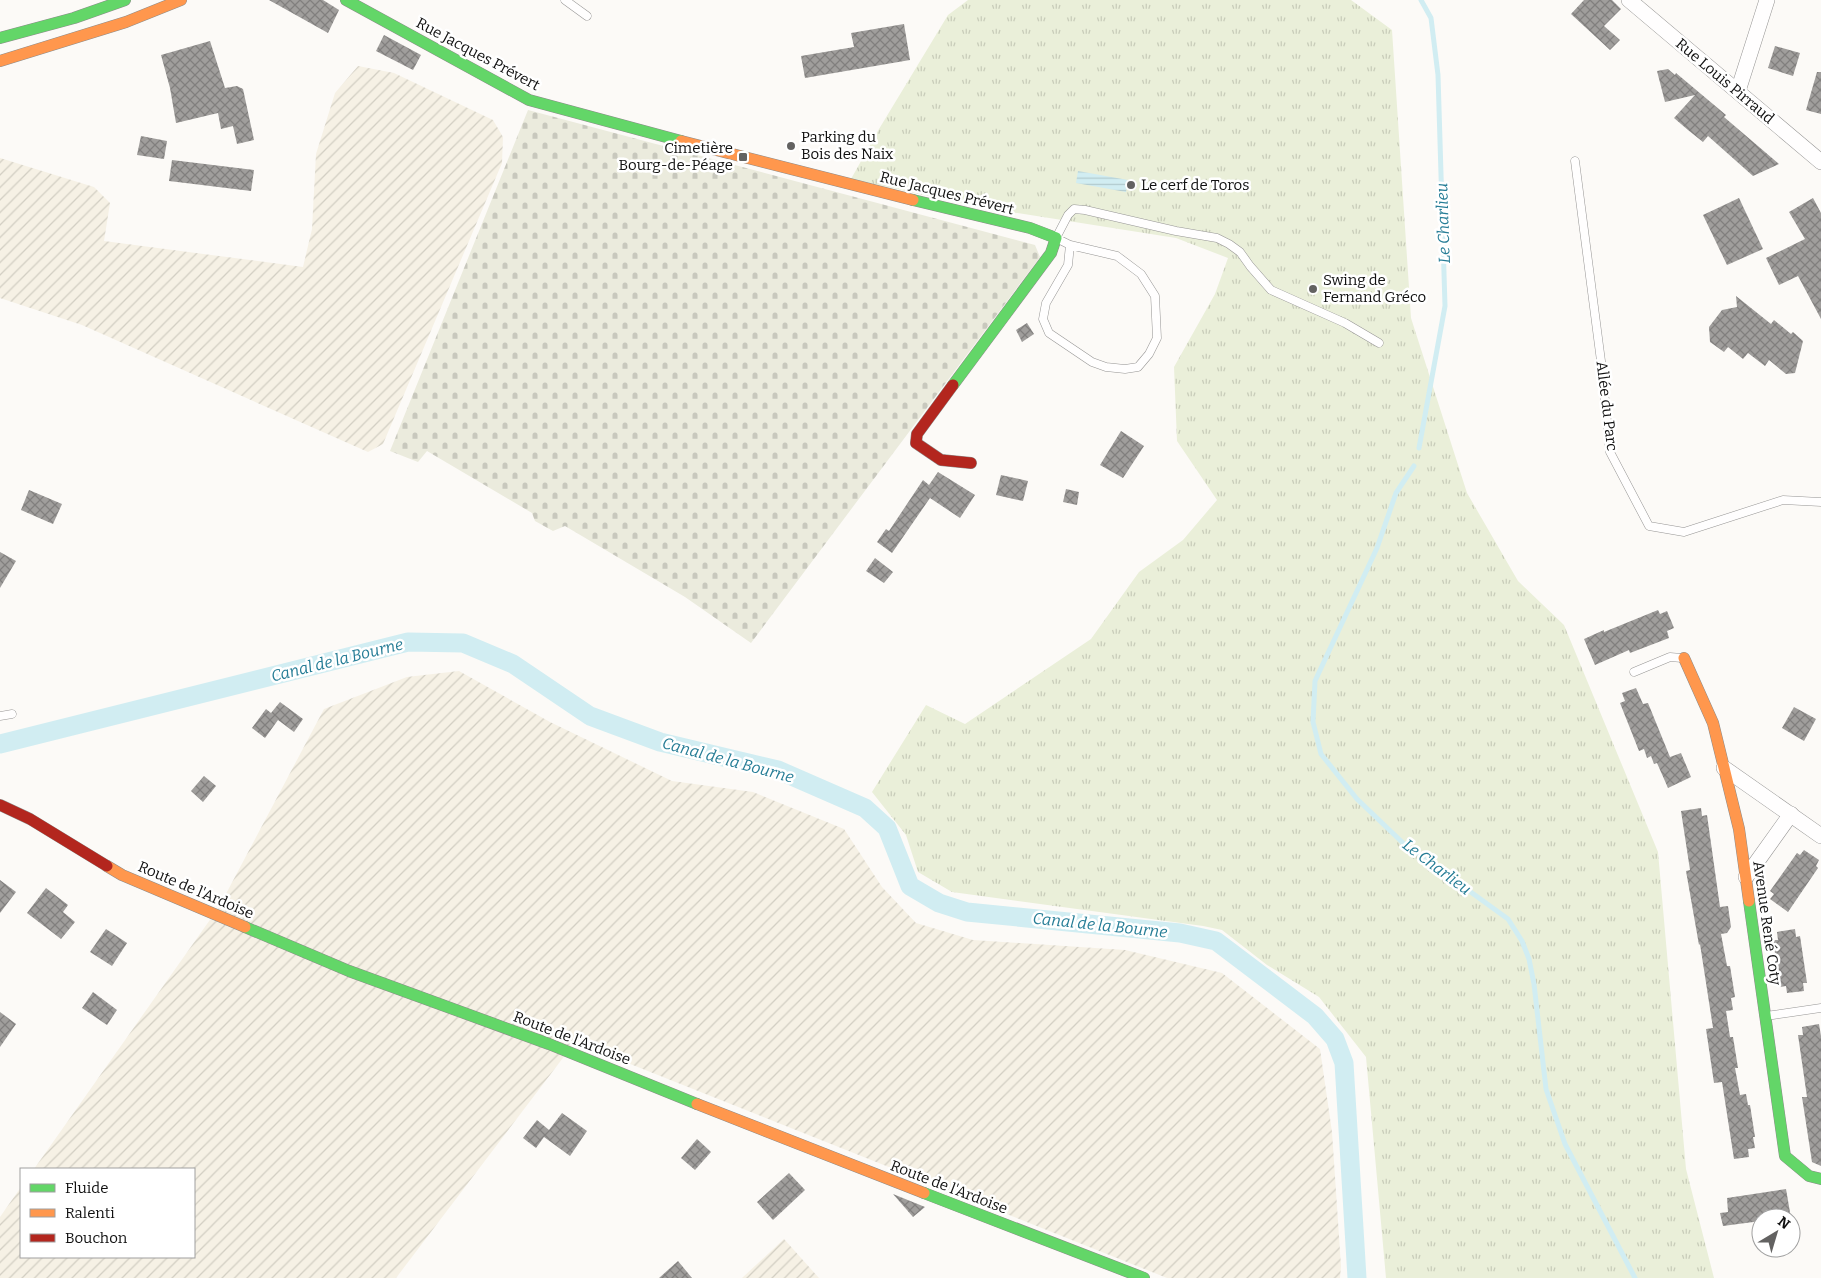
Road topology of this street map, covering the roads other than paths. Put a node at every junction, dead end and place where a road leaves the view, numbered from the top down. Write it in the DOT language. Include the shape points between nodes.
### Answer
graph roads {
  1 [pos="125,0"];
  2 [pos="181,0"];
  3 [pos="565,0"];
  4 [pos="1629,0"];
  5 [pos="1767,0"];
  6 [pos="349,1"];
  7 [pos="587,16"];
  8 [pos="0,38"];
  9 [pos="0,61"];
  10 [pos="1738,92"];
  11 [pos="1575,161"];
  12 [pos="1821,162"];
  13 [pos="1056,238"];
  14 [pos="1070,245"];
  15 [pos="1380,343"];
  16 [pos="971,464"];
  17 [pos="1821,502"];
  18 [pos="1684,658"];
  19 [pos="1634,672"];
  20 [pos="12,714"];
  21 [pos="0,716"];
  22 [pos="1724,768"];
  23 [pos="0,805"];
  24 [pos="1791,814"];
  25 [pos="1821,836"];
  26 [pos="1746,877"];
  27 [pos="1821,1008"];
  28 [pos="1765,1016"];
  29 [pos="1821,1178"];
  30 [pos="1144,1278"];
  1 -- 8 [label="street"];
  2 -- 9 [label="street" via="126,22"];
  3 -- 7 [label="lane"];
  4 -- 10 [label="street, Rue Louis Pirraud"];
  5 -- 10 [label="street"];
  6 -- 13 [label="street, Rue Jacques Prévert" via="529,100 743,158 1030,228"];
  10 -- 12 [label="street, Rue Louis Pirraud"];
  11 -- 17 [label="lane, Allée du Parc" via="1610,452 1649,526 1684,532 1783,500"];
  13 -- 14 [label="lane"];
  13 -- 15 [label="lane" via="1068,215 1074,210 1084,210 1217,238 1240,252 1271,290 1345,323"];
  13 -- 16 [label="street" via="1051,253 917,434 916,443 941,460"];
  14 -- 14 [label="lane" via="1068,264 1046,304 1043,319 1049,333 1092,362 1106,367 1138,367 1157,338 1155,296 1140,274 1117,256"];
  18 -- 19 [label="lane" via="1670,657"];
  18 -- 22 [label="street, Avenue René Coty" via="1713,723"];
  20 -- 21 [label="lane"];
  22 -- 24 [label="street"];
  22 -- 26 [label="street, Avenue René Coty" via="1739,829"];
  23 -- 30 [label="street, Route de l'Ardoise" via="30,819 122,875 350,971 549,1044 760,1130"];
  24 -- 25 [label="street"];
  24 -- 26 [label="street"];
  26 -- 28 [label="street, Avenue René Coty"];
  27 -- 28 [label="lane"];
  28 -- 29 [label="street, Avenue René Coty" via="1785,1156 1809,1176"];
}
